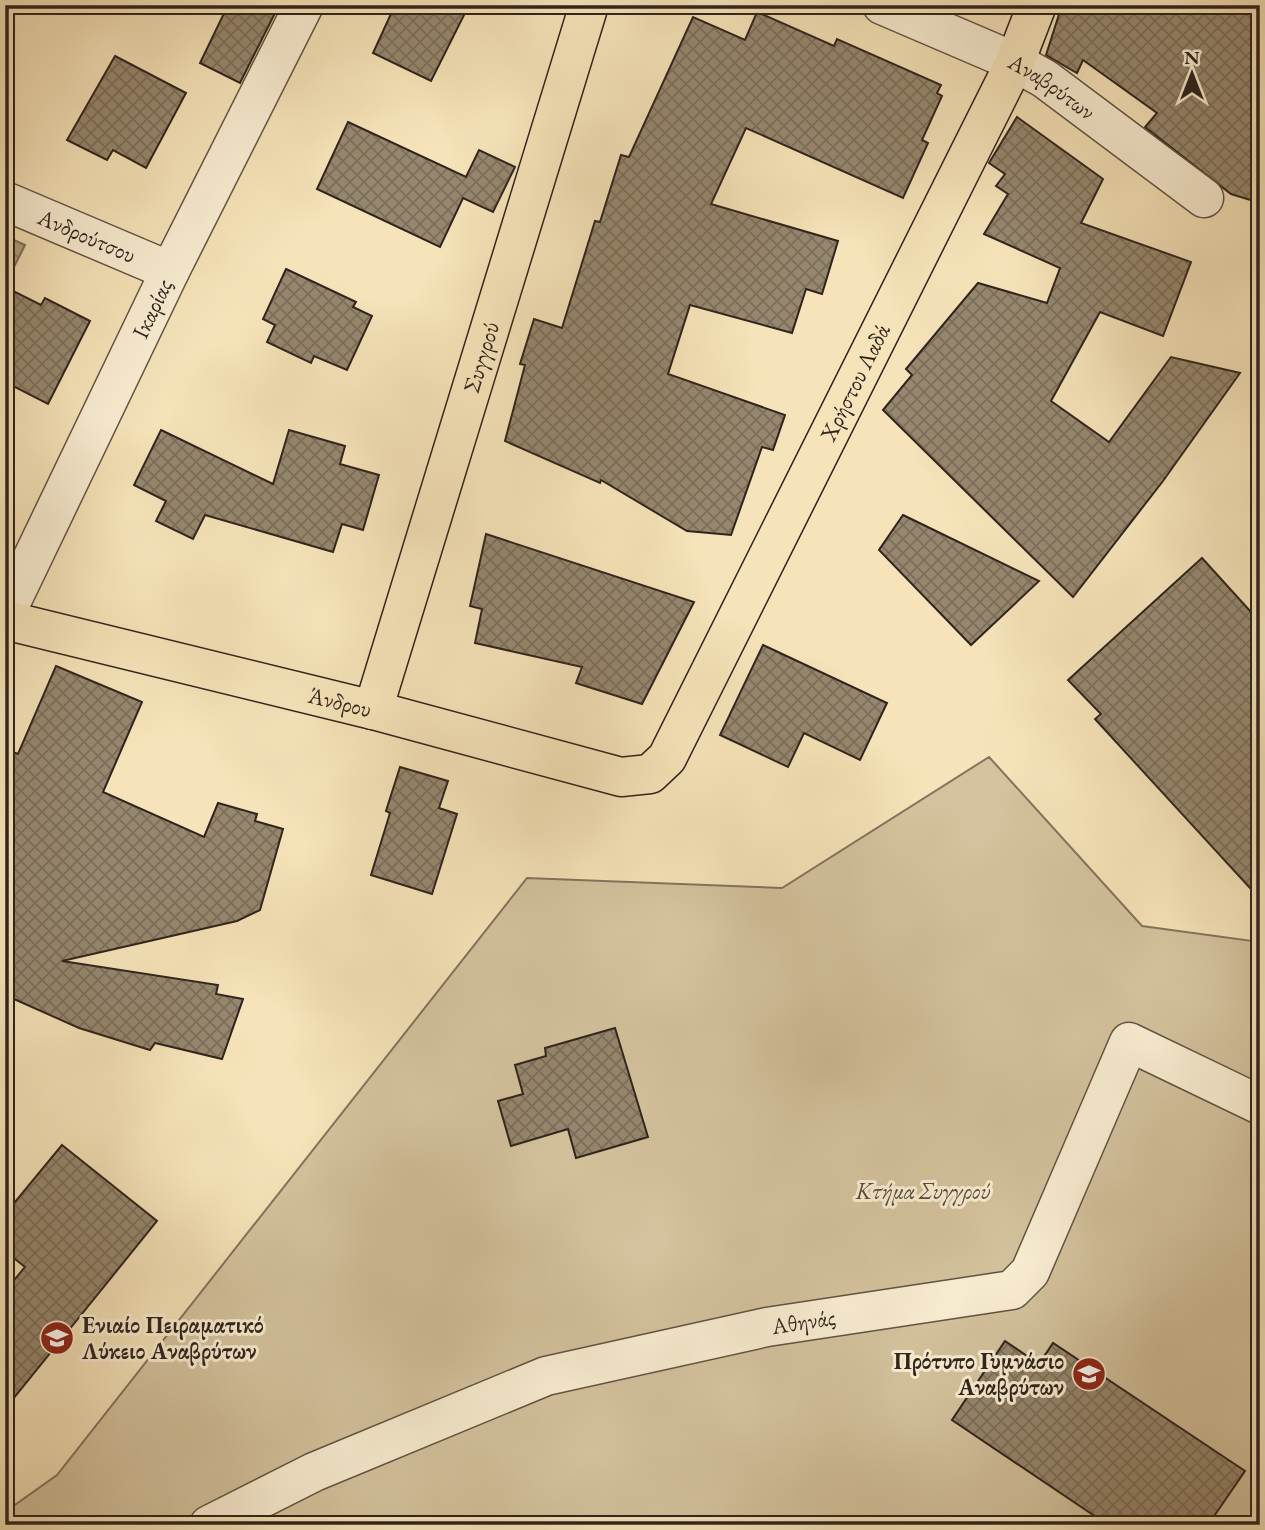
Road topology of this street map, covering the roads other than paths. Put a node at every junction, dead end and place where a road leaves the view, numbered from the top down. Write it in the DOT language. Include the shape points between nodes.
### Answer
graph roads {
  1 [pos="304,5"];
  2 [pos="589,5"];
  3 [pos="882,5"];
  4 [pos="1037,5"];
  5 [pos="1015,62"];
  6 [pos="1204,198"];
  7 [pos="5,201"];
  8 [pos="170,271"];
  9 [pos="5,617"];
  10 [pos="373,710"];
  11 [pos="667,758"];
  12 [pos="1260,1105"];
  13 [pos="209,1525"];
  1 -- 8 [label="street, Ικαρίας"];
  2 -- 10 [label="main road, Συγγρού"];
  3 -- 5 [label="street, Αναβρύτων"];
  4 -- 5 [label="main road, Χρήστου Λαδά"];
  5 -- 6 [label="street, Αναβρύτων" via="1045,79"];
  5 -- 11 [label="main road, Χρήστου Λαδά"];
  7 -- 8 [label="street, Ανδρούτσου"];
  8 -- 9 [label="street, Ικαρίας"];
  9 -- 10 [label="main road, Άνδρου"];
  10 -- 11 [label="main road, Άνδρου" via="621,777 650,774"];
  12 -- 13 [label="street, Αθηνάς" via="1129,1042 1030,1272 1012,1290 767,1327 547,1376 314,1472"];
}
